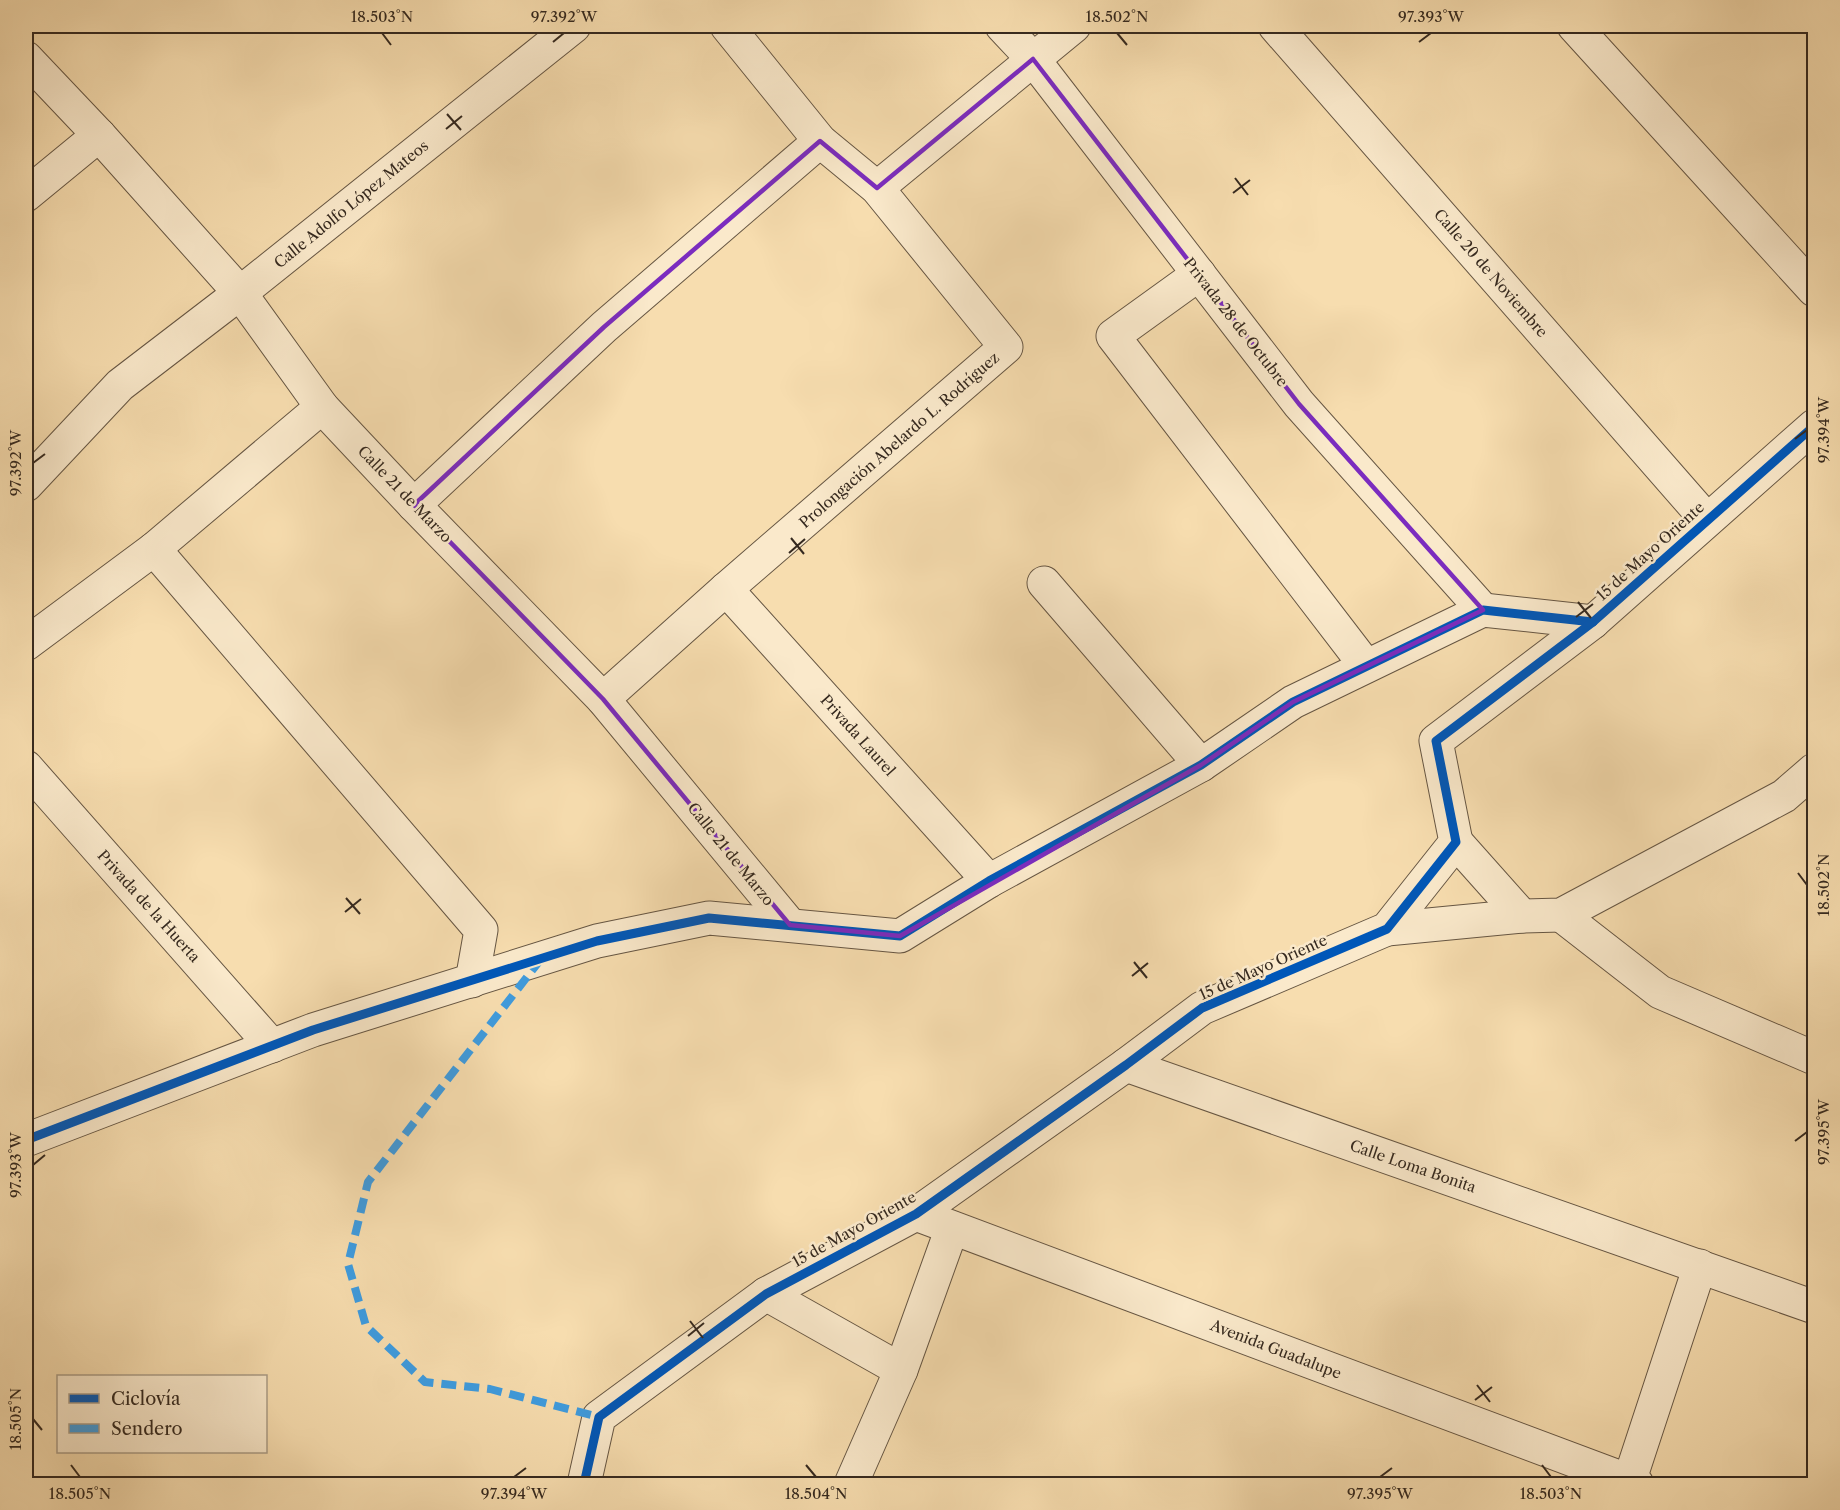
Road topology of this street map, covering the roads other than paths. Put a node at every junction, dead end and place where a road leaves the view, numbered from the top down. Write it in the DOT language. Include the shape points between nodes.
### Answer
graph roads {
  1 [pos="574,26"];
  2 [pos="727,26"];
  3 [pos="1002,26"];
  4 [pos="1074,26"];
  5 [pos="1275,26"];
  6 [pos="1574,26"];
  7 [pos="26,58"];
  8 [pos="1034,59"];
  9 [pos="99,135"];
  10 [pos="820,141"];
  11 [pos="877,188"];
  12 [pos="26,195"];
  13 [pos="1199,274"];
  14 [pos="1815,290"];
  15 [pos="240,292"];
  16 [pos="322,407"];
  17 [pos="1815,426"];
  18 [pos="26,485"];
  19 [pos="414,504"];
  20 [pos="1707,520"];
  21 [pos="154,549"];
  22 [pos="1044,583"];
  23 [pos="726,589"];
  24 [pos="1483,610"];
  25 [pos="1593,622"];
  26 [pos="26,644"];
  27 [pos="1366,666"];
  28 [pos="603,699"];
  29 [pos="1201,765"];
  30 [pos="26,767"];
  31 [pos="1815,770"];
  32 [pos="1784,796"];
  33 [pos="1815,807"];
  34 [pos="1455,842"];
  35 [pos="989,882"];
  36 [pos="1561,915"];
  37 [pos="1522,916"];
  38 [pos="790,925"];
  39 [pos="1388,929"];
  40 [pos="472,981"];
  41 [pos="272,1046"];
  42 [pos="1815,1058"];
  43 [pos="1126,1065"];
  44 [pos="26,1140"];
  45 [pos="916,1214"];
  46 [pos="952,1228"];
  47 [pos="1700,1266"];
  48 [pos="766,1294"];
  49 [pos="1815,1307"];
  50 [pos="901,1370"];
  51 [pos="1633,1483"];
  52 [pos="584,1485"];
  53 [pos="851,1485"];
  1 -- 15 [label="street, Calle Adolfo López Mateos"];
  2 -- 10 [label="street"];
  3 -- 8 [label="street, Privada 28 de Octubre"];
  4 -- 8 [label="street"];
  5 -- 20 [label="street, Calle 20 de Noviembre"];
  6 -- 14 [label="street"];
  7 -- 9 [label="street, Calle 21 de Marzo"];
  8 -- 11 [label="street"];
  8 -- 13 [label="street, Privada 28 de Octubre"];
  9 -- 12 [label="street"];
  9 -- 15 [label="street, Calle 21 de Marzo"];
  10 -- 11 [label="street"];
  10 -- 19 [label="street" via="603,327"];
  11 -- 23 [label="street, Prolongación Abelardo L. Rodríguez" via="1006,347"];
  13 -- 24 [label="street, Privada 28 de Octubre" via="1299,404"];
  13 -- 27 [label="street" via="1113,336"];
  15 -- 16 [label="street, Calle 21 de Marzo"];
  15 -- 18 [label="street, Calle Adolfo López Mateos" via="120,385"];
  16 -- 19 [label="street, Calle 21 de Marzo"];
  16 -- 21 [label="street"];
  17 -- 20 [label="street, 15 de Mayo Oriente"];
  19 -- 28 [label="street, Calle 21 de Marzo"];
  20 -- 25 [label="street, 15 de Mayo Oriente"];
  21 -- 26 [label="street"];
  21 -- 40 [label="street" via="481,930"];
  22 -- 29 [label="street"];
  23 -- 28 [label="street, Prolongación Abelardo L. Rodríguez"];
  23 -- 35 [label="street, Privada Laurel"];
  24 -- 25 [label="street"];
  24 -- 27 [label="street"];
  25 -- 34 [label="street, 15 de Mayo Oriente" via="1436,741"];
  27 -- 29 [label="street" via="1293,702"];
  28 -- 38 [label="street, Calle 21 de Marzo"];
  29 -- 35 [label="street"];
  30 -- 41 [label="street, Privada de la Huerta"];
  31 -- 32 [label="street"];
  32 -- 33 [label="street"];
  32 -- 36 [label="street"];
  34 -- 37 [label="street"];
  34 -- 39 [label="street, 15 de Mayo Oriente"];
  35 -- 38 [label="street" via="900,936"];
  36 -- 37 [label="street"];
  36 -- 42 [label="street" via="1660,992"];
  37 -- 39 [label="street"];
  38 -- 40 [label="street" via="710,918 597,941"];
  39 -- 43 [label="street, 15 de Mayo Oriente" via="1202,1008"];
  40 -- 41 [label="street"];
  41 -- 44 [label="street"];
  43 -- 45 [label="street, 15 de Mayo Oriente"];
  43 -- 47 [label="street, Calle Loma Bonita"];
  45 -- 46 [label="street, Avenida Guadalupe"];
  45 -- 48 [label="street, 15 de Mayo Oriente"];
  46 -- 50 [label="street"];
  46 -- 51 [label="street, Avenida Guadalupe"];
  47 -- 49 [label="street, Calle Loma Bonita"];
  47 -- 51 [label="street"];
  48 -- 50 [label="street"];
  48 -- 52 [label="street, 15 de Mayo Oriente" via="599,1416"];
  50 -- 53 [label="street"];
}
